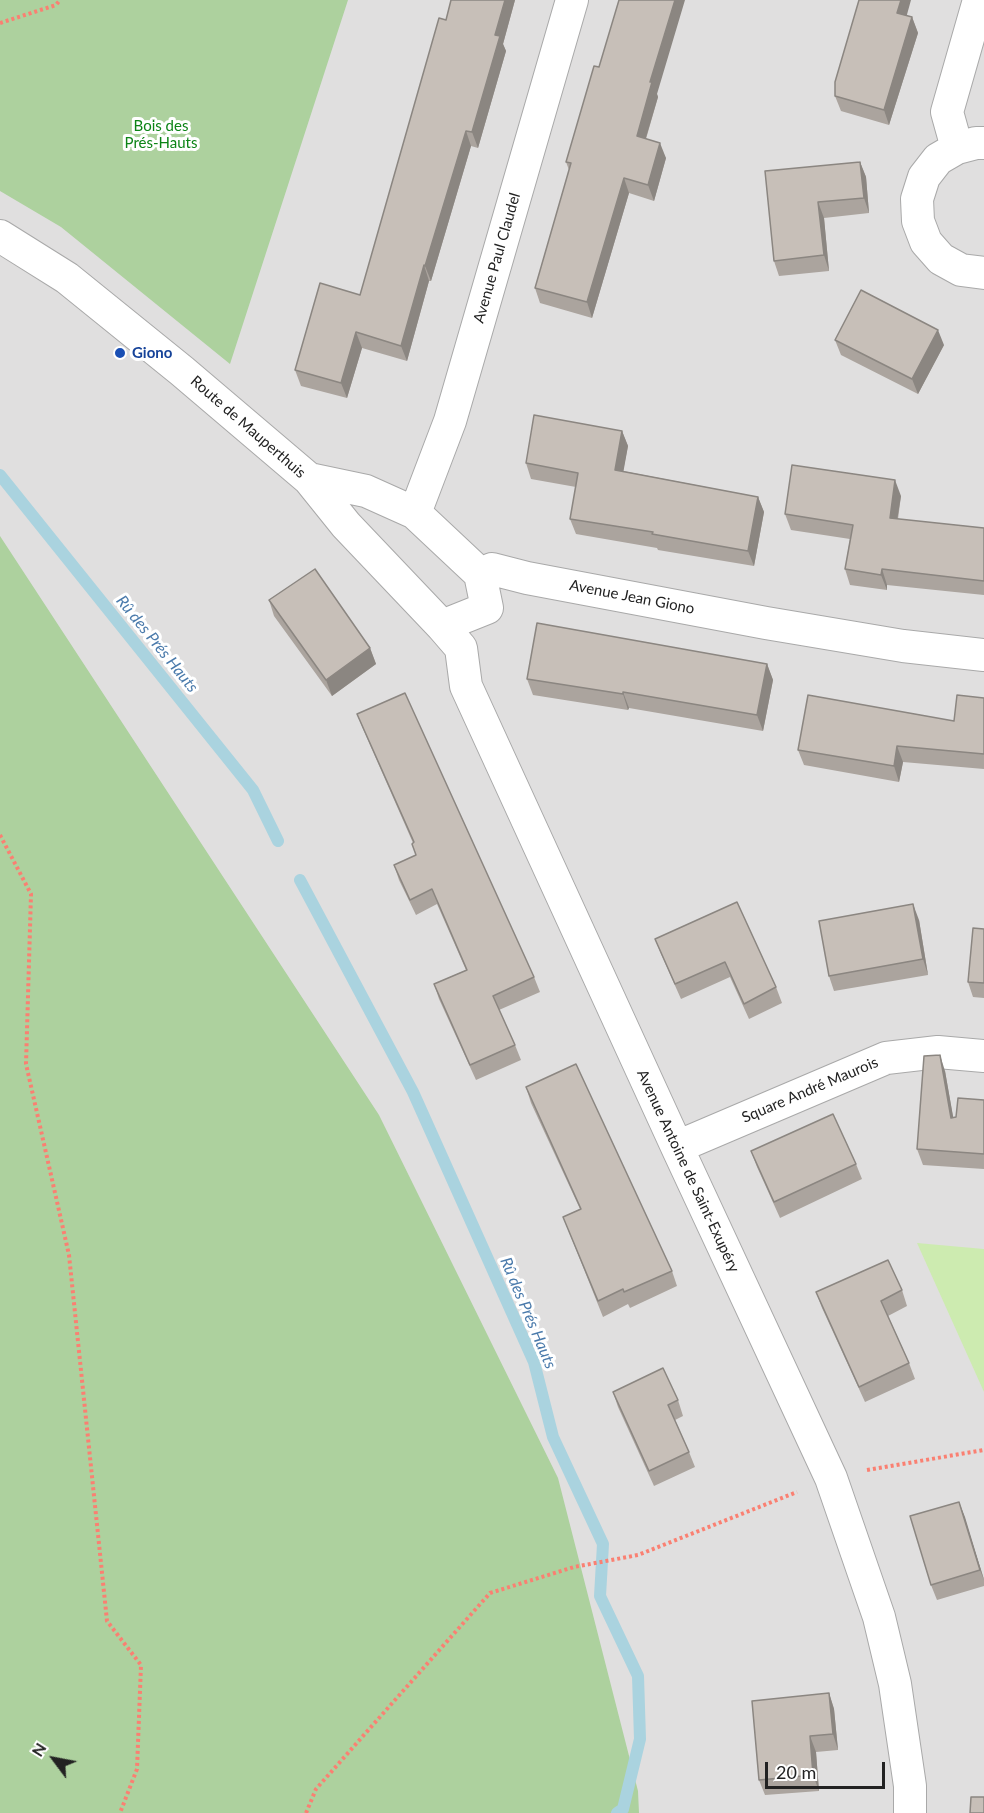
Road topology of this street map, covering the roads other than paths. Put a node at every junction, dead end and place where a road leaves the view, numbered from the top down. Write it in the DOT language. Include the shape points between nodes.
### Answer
graph roads {
  1 [pos="572,0"];
  2 [pos="978,0"];
  3 [pos="971,146"];
  4 [pos="0,236"];
  5 [pos="984,273"];
  6 [pos="309,479"];
  7 [pos="415,513"];
  8 [pos="480,574"];
  9 [pos="442,626"];
  10 [pos="984,656"];
  11 [pos="984,1056"];
  12 [pos="676,1147"];
  13 [pos="910,1813"];
  1 -- 7 [label="street, Avenue Paul Claudel" via="450,421"];
  2 -- 3 [label="street" via="947,112"];
  3 -- 5 [label="street" via="938,159 924,177 917,199 918,221 926,242 941,259 960,270"];
  4 -- 6 [label="street, Route de Mauperthuis" via="68,278"];
  6 -- 7 [label="street" via="366,491"];
  6 -- 9 [label="street, Route de Mauperthuis" via="346,525"];
  7 -- 8 [label="street"];
  8 -- 9 [label="street" via="488,608"];
  8 -- 10 [label="street, Avenue Jean Giono" via="492,568 527,578 766,622"];
  9 -- 12 [label="street, Avenue Antoine de Saint-Exupéry" via="461,648 466,686"];
  11 -- 12 [label="street, Square André Maurois" via="938,1052 886,1058"];
  12 -- 13 [label="street, Avenue Antoine de Saint-Exupéry" via="831,1478 879,1617 895,1684 910,1786"];
}
